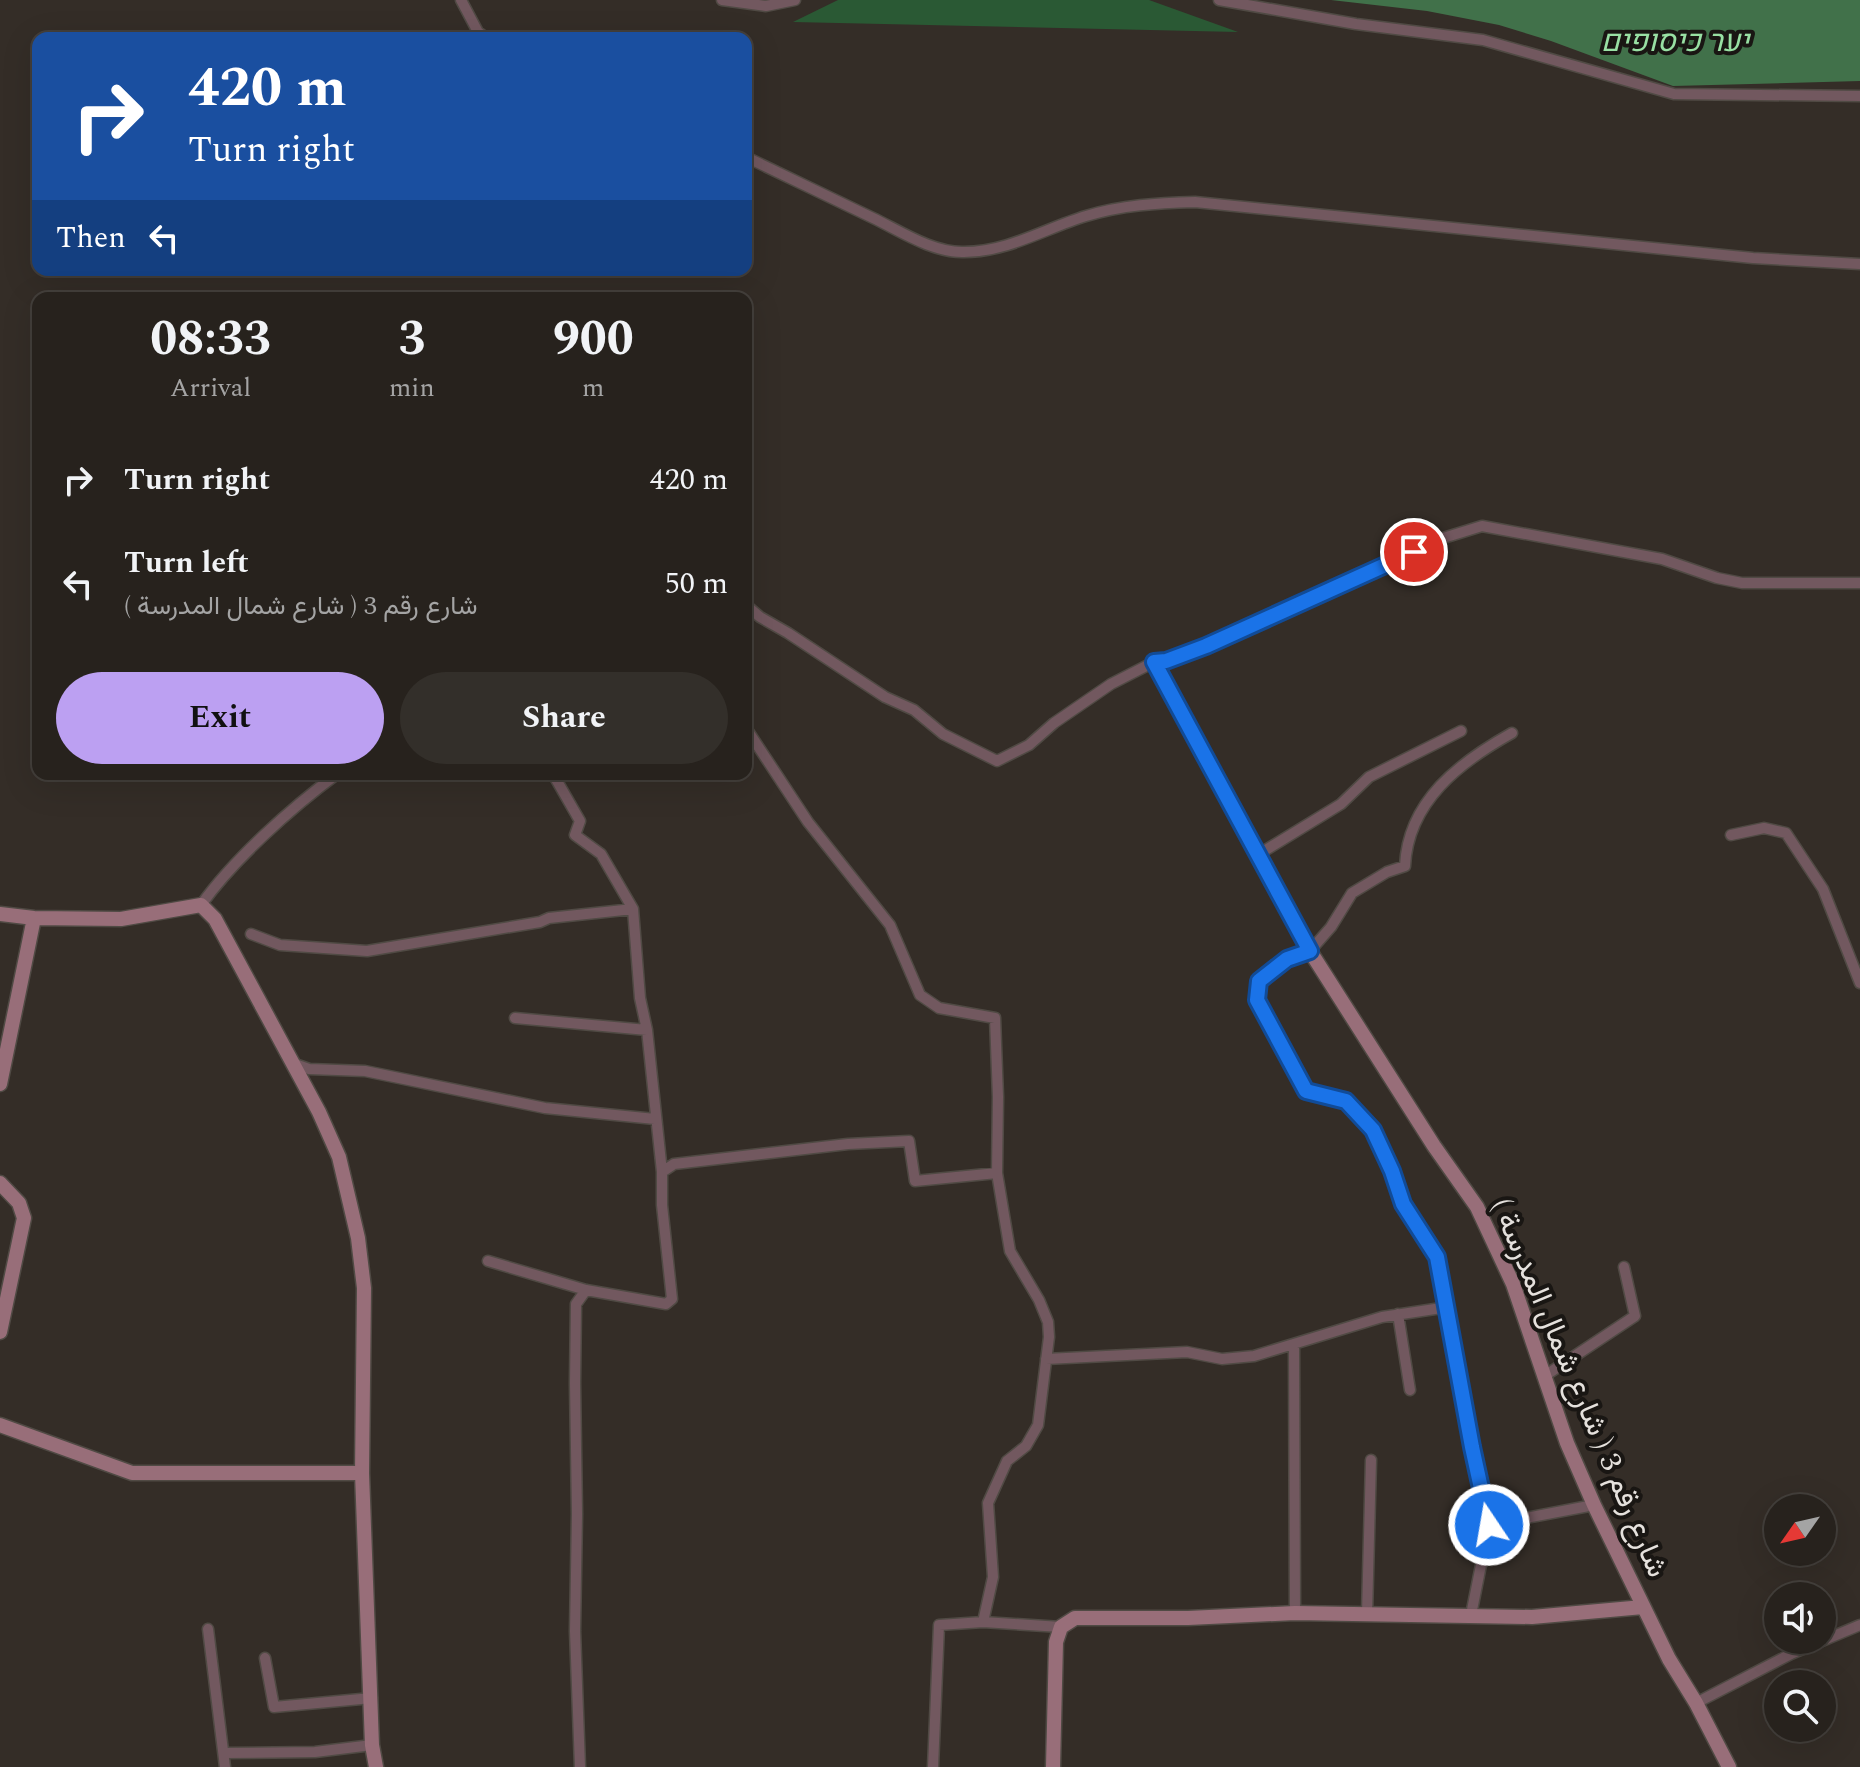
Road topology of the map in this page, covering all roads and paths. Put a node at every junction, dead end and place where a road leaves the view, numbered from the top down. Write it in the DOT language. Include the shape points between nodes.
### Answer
graph roads {
  1 [pos="461,0"];
  2 [pos="722,0"];
  3 [pos="795,0"];
  4 [pos="1219,0"];
  5 [pos="478,32"];
  6 [pos="1860,96"];
  7 [pos="752,160"];
  8 [pos="1860,264"];
  9 [pos="1860,583"];
  10 [pos="752,610"];
  11 [pos="1154,662"];
  12 [pos="1461,731"];
  13 [pos="1512,733"];
  14 [pos="752,737"];
  15 [pos="330,780"];
  16 [pos="556,780"];
  17 [pos="1731,835"];
  18 [pos="1259,854"];
  19 [pos="201,905"];
  20 [pos="633,909"];
  21 [pos="0,914"];
  22 [pos="34,918"];
  23 [pos="251,934"];
  24 [pos="1310,951"];
  25 [pos="1860,983"];
  26 [pos="515,1018"];
  27 [pos="647,1030"];
  28 [pos="292,1063"];
  29 [pos="0,1084"];
  30 [pos="655,1119"];
  31 [pos="662,1172"];
  32 [pos="997,1173"];
  33 [pos="0,1183"];
  34 [pos="488,1261"];
  35 [pos="1624,1267"];
  36 [pos="586,1290"];
  37 [pos="1448,1307"];
  38 [pos="1398,1314"];
  39 [pos="0,1332"];
  40 [pos="1294,1344"];
  41 [pos="1046,1359"];
  42 [pos="1543,1377"];
  43 [pos="1410,1390"];
  44 [pos="0,1425"];
  45 [pos="1371,1460"];
  46 [pos="362,1473"];
  47 [pos="1594,1505"];
  48 [pos="1489,1525"];
  49 [pos="1643,1607"];
  50 [pos="1295,1613"];
  51 [pos="1367,1614"];
  52 [pos="1471,1615"];
  53 [pos="983,1622"];
  54 [pos="1860,1625"];
  55 [pos="1061,1627"];
  56 [pos="208,1629"];
  57 [pos="265,1658"];
  58 [pos="372,1698"];
  59 [pos="1696,1703"];
  60 [pos="372,1745"];
  61 [pos="224,1753"];
  62 [pos="225,1767"];
  63 [pos="376,1767"];
  64 [pos="580,1767"];
  65 [pos="933,1767"];
  66 [pos="1053,1767"];
  67 [pos="1729,1767"];
  1 -- 5 [label="street"];
  2 -- 3 [label="street" via="766,6"];
  4 -- 6 [label="street" via="1483,40 1674,94"];
  7 -- 8 [label="street" via="907,235 962,253 1018,242 1115,208 1195,202"];
  9 -- 11 [label="street" via="1742,583 1662,559 1482,526 1440,539 1206,646"];
  10 -- 11 [label="street" via="885,697 914,710 943,734 997,761 1029,745 1111,684"];
  11 -- 18 [label="street, شارع رقم 3 ( شارع شمال المدرسة )"];
  12 -- 18 [label="street" via="1369,777 1341,804"];
  13 -- 24 [label="street" via="1471,758 1437,788 1412,830 1405,866 1352,893"];
  14 -- 32 [label="street" via="808,822 890,925 920,995 939,1008 995,1018"];
  15 -- 19 [label="street" via="234,865"];
  16 -- 20 [label="street" via="580,821 575,835 601,854"];
  17 -- 25 [label="street" via="1764,828 1786,833 1823,889"];
  18 -- 24 [label="street, شارع رقم 3 ( شارع شمال المدرسة )"];
  19 -- 22 [label="street" via="121,919"];
  19 -- 28 [label="street" via="215,919"];
  20 -- 23 [label="street" via="549,918 367,951 280,945"];
  20 -- 27 [label="street"];
  21 -- 22 [label="street"];
  22 -- 29 [label="street"];
  24 -- 37 [label="street" via="1287,959 1259,981 1257,1000 1306,1091 1346,1101 1373,1130 1403,1204 1437,1257"];
  24 -- 42 [label="street, شارع رقم 3 ( شارع شمال المدرسة )" via="1477,1207 1513,1284"];
  26 -- 27 [label="street"];
  27 -- 30 [label="street"];
  28 -- 30 [label="street" via="309,1069 365,1071 545,1108"];
  28 -- 46 [label="street" via="339,1157 358,1238 364,1288"];
  30 -- 31 [label="street"];
  31 -- 32 [label="street" via="688,1162 909,1141 915,1181"];
  31 -- 36 [label="street" via="672,1299 666,1304"];
  32 -- 41 [label="street" via="1010,1251 1048,1322"];
  33 -- 39 [label="street" via="19,1203 24,1218"];
  34 -- 36 [label="street"];
  35 -- 42 [label="street" via="1635,1316"];
  36 -- 64 [label="street" via="576,1304 575,1336"];
  37 -- 38 [label="street"];
  37 -- 48 [label="street"];
  38 -- 40 [label="street"];
  38 -- 43 [label="street"];
  40 -- 41 [label="street" via="1222,1359 1187,1352"];
  40 -- 50 [label="street"];
  41 -- 53 [label="street" via="1038,1425 1026,1446 1007,1461 988,1503 993,1577"];
  42 -- 47 [label="street, شارع رقم 3 ( شارع شمال المدرسة )"];
  44 -- 46 [label="street" via="132,1473"];
  45 -- 51 [label="street"];
  46 -- 58 [label="street"];
  47 -- 48 [label="street"];
  47 -- 49 [label="street, شارع رقم 3 ( شارع شمال المدرسة )"];
  48 -- 52 [label="street"];
  49 -- 52 [label="street" via="1532,1617"];
  49 -- 59 [label="street, شارع رقم 3 ( شارع شمال المدرسة )"];
  50 -- 51 [label="street"];
  50 -- 55 [label="street" via="1075,1618"];
  51 -- 52 [label="street"];
  53 -- 55 [label="street"];
  53 -- 65 [label="street" via="939,1625"];
  54 -- 59 [label="street"];
  55 -- 66 [label="street" via="1056,1642"];
  56 -- 61 [label="street"];
  57 -- 58 [label="street" via="274,1707"];
  58 -- 60 [label="street"];
  59 -- 67 [label="street, شارع رقم 3 ( شارع شمال المدرسة )"];
  60 -- 61 [label="street"];
  60 -- 63 [label="street"];
  61 -- 62 [label="street"];
}
